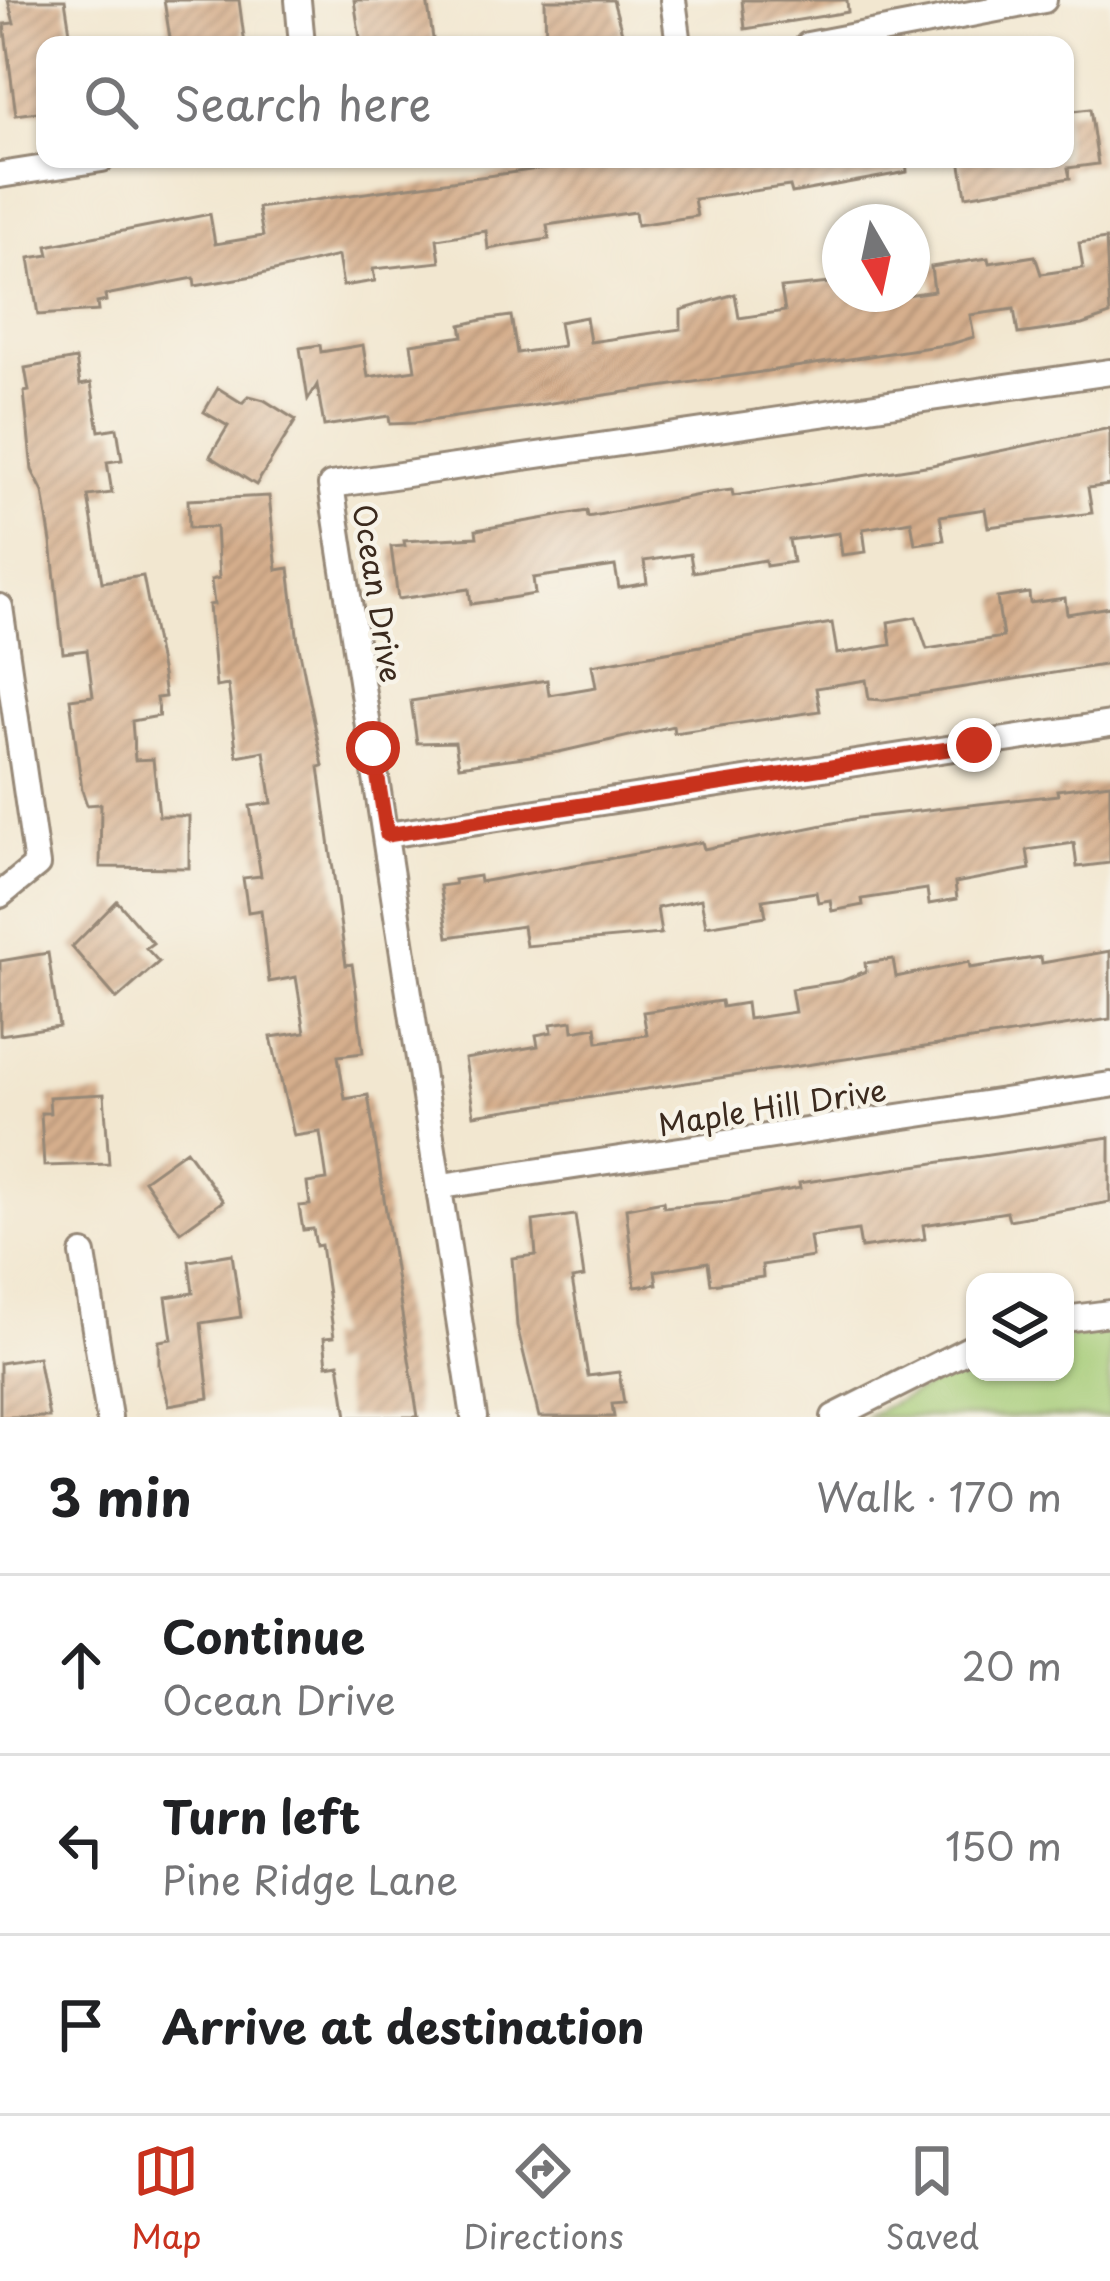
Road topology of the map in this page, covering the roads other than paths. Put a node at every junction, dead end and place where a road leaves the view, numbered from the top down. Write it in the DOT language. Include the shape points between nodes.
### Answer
graph roads {
  1 [pos="298,0"];
  2 [pos="673,0"];
  3 [pos="1044,1"];
  4 [pos="301,36"];
  5 [pos="678,36"];
  6 [pos="856,36"];
  7 [pos="45,168"];
  8 [pos="0,175"];
  9 [pos="1110,372"];
  10 [pos="0,608"];
  11 [pos="1110,724"];
  12 [pos="387,835"];
  13 [pos="0,895"];
  14 [pos="1110,1085"];
  15 [pos="442,1186"];
  16 [pos="83,1254"];
  17 [pos="1110,1312"];
  18 [pos="1074,1317"];
  19 [pos="966,1351"];
  20 [pos="109,1417"];
  21 [pos="474,1417"];
  22 [pos="834,1417"];
  1 -- 4 [label="street"];
  2 -- 5 [label="street"];
  3 -- 6 [label="street"];
  7 -- 8 [label="street"];
  9 -- 12 [label="street, Ocean Drive" via="332,485"];
  10 -- 13 [label="street" via="37,865"];
  11 -- 12 [label="street"];
  12 -- 15 [label="street, Ocean Drive"];
  14 -- 15 [label="street, Maple Hill Drive"];
  15 -- 21 [label="street, Ocean Drive"];
  16 -- 20 [label="street"];
  17 -- 18 [label="street"];
  19 -- 22 [label="street"];
}
